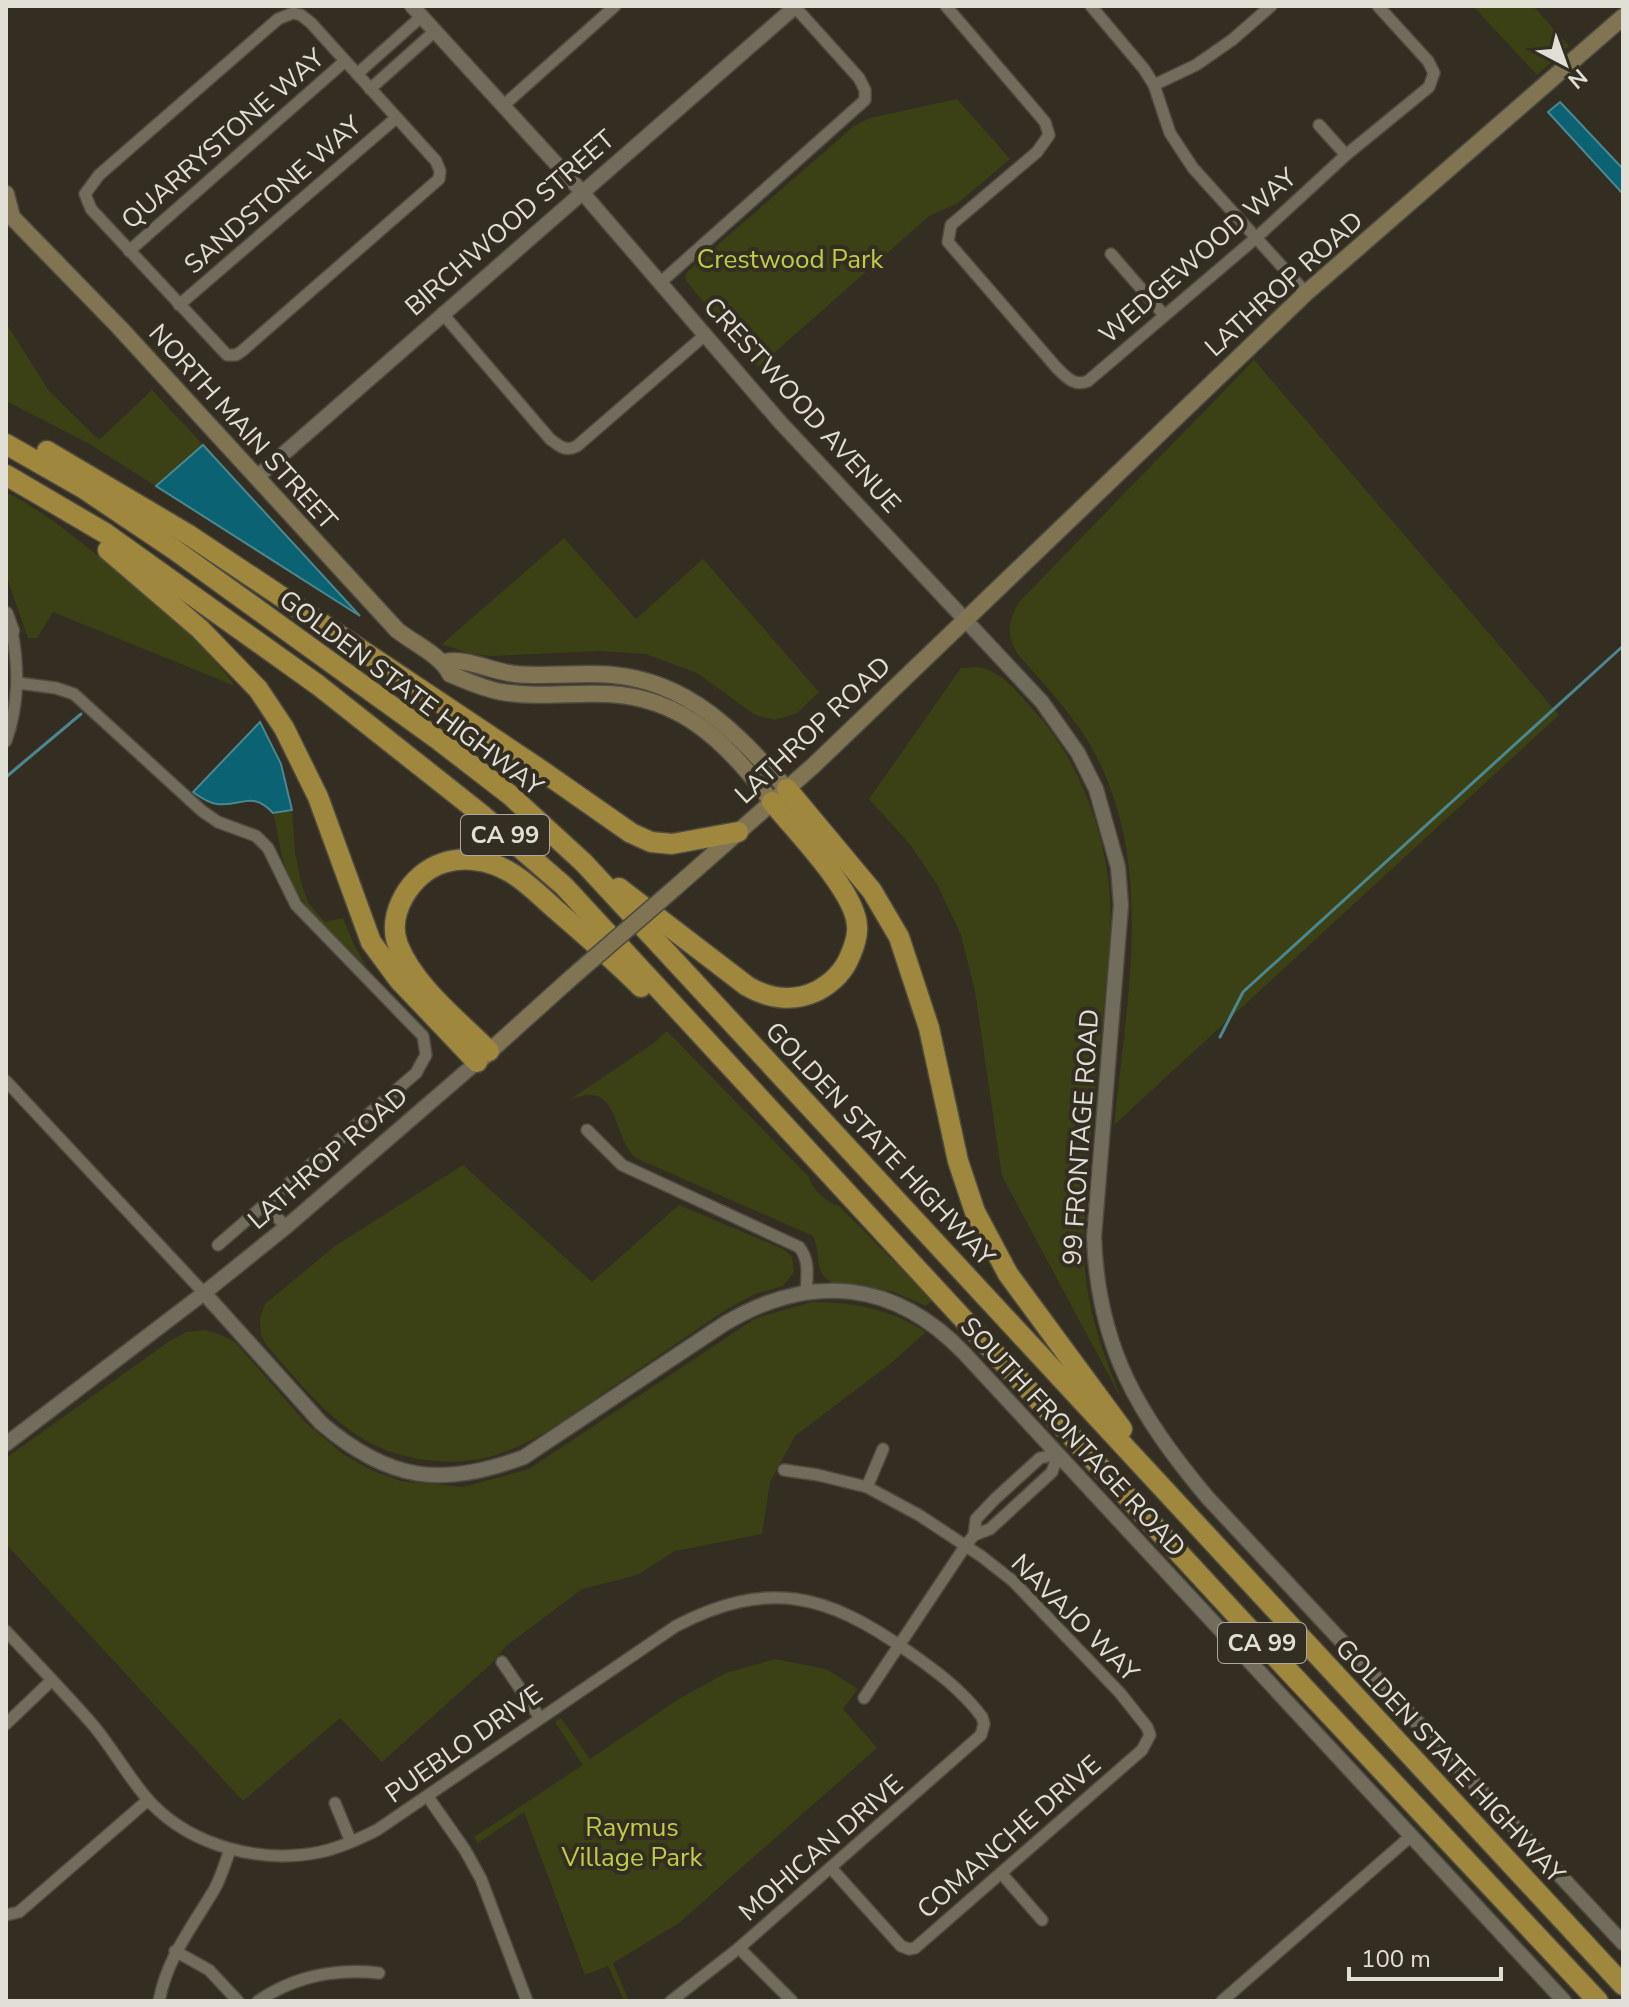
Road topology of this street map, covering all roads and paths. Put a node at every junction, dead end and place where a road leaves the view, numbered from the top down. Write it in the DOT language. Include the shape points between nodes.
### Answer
graph roads {
  1 [pos="615,6"];
  2 [pos="795,6"];
  3 [pos="946,6"];
  4 [pos="1091,6"];
  5 [pos="1271,6"];
  6 [pos="1378,6"];
  7 [pos="417,11"];
  8 [pos="1623,17"];
  9 [pos="435,31"];
  10 [pos="345,61"];
  11 [pos="357,74"];
  12 [pos="1154,85"];
  13 [pos="370,89"];
  14 [pos="504,105"];
  15 [pos="396,118"];
  16 [pos="1319,125"];
  17 [pos="1346,155"];
  18 [pos="582,192"];
  19 [pos="6,194"];
  20 [pos="9,215"];
  21 [pos="1257,237"];
  22 [pos="129,251"];
  23 [pos="1111,254"];
  24 [pos="661,282"];
  25 [pos="1306,293"];
  26 [pos="179,305"];
  27 [pos="442,313"];
  28 [pos="1164,315"];
  29 [pos="705,335"];
  30 [pos="6,432"];
  31 [pos="6,444"];
  32 [pos="6,475"];
  33 [pos="257,477"];
  34 [pos="48,500"];
  35 [pos="6,614"];
  36 [pos="965,620"];
  37 [pos="12,631"];
  38 [pos="18,683"];
  39 [pos="6,741"];
  40 [pos="779,795"];
  41 [pos="738,832"];
  42 [pos="584,863"];
  43 [pos="483,1057"];
  44 [pos="6,1081"];
  45 [pos="587,1130"];
  46 [pos="266,1205"];
  47 [pos="286,1227"];
  48 [pos="218,1245"];
  49 [pos="928,1283"];
  50 [pos="806,1292"];
  51 [pos="204,1293"];
  52 [pos="6,1444"];
  53 [pos="883,1449"];
  54 [pos="1058,1454"];
  55 [pos="784,1470"];
  56 [pos="1152,1476"];
  57 [pos="867,1487"];
  58 [pos="970,1540"];
  59 [pos="6,1631"];
  60 [pos="899,1645"];
  61 [pos="502,1662"];
  62 [pos="52,1680"];
  63 [pos="864,1698"];
  64 [pos="982,1717"];
  65 [pos="540,1718"];
  66 [pos="6,1724"];
  67 [pos="1150,1735"];
  68 [pos="428,1797"];
  69 [pos="148,1800"];
  70 [pos="335,1803"];
  71 [pos="1411,1836"];
  72 [pos="351,1842"];
  73 [pos="230,1850"];
  74 [pos="831,1868"];
  75 [pos="1001,1873"];
  76 [pos="6,1915"];
  77 [pos="1042,1920"];
  78 [pos="1623,1943"];
  79 [pos="739,1948"];
  80 [pos="175,1951"];
  81 [pos="379,1973"];
  82 [pos="1623,1985"];
  83 [pos="159,2001"];
  84 [pos="238,2001"];
  85 [pos="258,2001"];
  86 [pos="527,2001"];
  87 [pos="671,2001"];
  88 [pos="792,2001"];
  89 [pos="1222,2001"];
  90 [pos="1564,2001"];
  91 [pos="1598,2001"];
  1 -- 14 [label="street"];
  2 -- 18 [label="street, BIRCHWOOD STREET"];
  2 -- 24 [label="street" via="859,78 865,90 863,105"];
  3 -- 28 [label="street, WEDGEWOOD WAY" via="1045,122 1049,135 951,225 948,242 1076,384 1088,381"];
  4 -- 12 [label="street"];
  5 -- 12 [label="street" via="1196,65"];
  6 -- 17 [label="street, WEDGEWOOD WAY" via="1434,73 1429,87"];
  7 -- 9 [label="street, CRESTWOOD AVENUE"];
  7 -- 11 [label="street"];
  8 -- 25 [label="main road, LATHROP ROAD"];
  9 -- 13 [label="street"];
  9 -- 14 [label="street, CRESTWOOD AVENUE"];
  10 -- 11 [label="street"];
  10 -- 22 [label="street, QUARRYSTONE WAY"];
  10 -- 22 [label="street" via="306,19 293,13 278,19 126,152 88,188 85,199"];
  11 -- 13 [label="street"];
  12 -- 21 [label="street" via="1178,147"];
  13 -- 15 [label="street"];
  14 -- 18 [label="street, CRESTWOOD AVENUE"];
  15 -- 26 [label="street, SANDSTONE WAY"];
  15 -- 26 [label="street" via="440,171 422,196 242,351 227,355"];
  16 -- 17 [label="street"];
  17 -- 21 [label="street, WEDGEWOOD WAY"];
  18 -- 24 [label="street, CRESTWOOD AVENUE"];
  18 -- 27 [label="street, BIRCHWOOD STREET"];
  19 -- 20 [label="main road, NORTH MAIN STREET"];
  20 -- 33 [label="main road, NORTH MAIN STREET"];
  21 -- 25 [label="street"];
  21 -- 28 [label="street, WEDGEWOOD WAY"];
  22 -- 26 [label="street"];
  23 -- 28 [label="street"];
  24 -- 29 [label="street, CRESTWOOD AVENUE"];
  25 -- 36 [label="main road, LATHROP ROAD"];
  27 -- 29 [label="street" via="550,439 568,449"];
  27 -- 33 [label="street, BIRCHWOOD STREET"];
  29 -- 36 [label="street, CRESTWOOD AVENUE"];
  30 -- 41 [label="highway" via="90,474 189,535 631,833 672,844"];
  31 -- 42 [label="highway, GOLDEN STATE HIGHWAY / CA 99" via="188,559 440,741 510,795"];
  32 -- 34 [label="highway, GOLDEN STATE HIGHWAY / CA 99"];
  33 -- 40 [label="main road, NORTH MAIN STREET" via="397,630 430,655 519,674 610,675 652,684 726,724"];
  34 -- 43 [label="highway" via="200,629 258,689 318,797 371,942 399,980"];
  34 -- 49 [label="highway, GOLDEN STATE HIGHWAY / CA 99" via="105,533 318,685 564,886"];
  35 -- 37 [label="street"];
  36 -- 40 [label="main road, LATHROP ROAD"];
  36 -- 78 [label="street, 99 FRONTAGE ROAD" via="1042,702 1078,753 1096,789 1118,867 1119,943 1095,1275 1114,1351 1132,1393 1167,1449 1207,1497"];
  37 -- 38 [label="street"];
  38 -- 39 [label="street"];
  38 -- 46 [label="street" via="74,694 202,811 256,836 268,848 296,905 423,1036 426,1055 420,1069"];
  40 -- 41 [label="main road, LATHROP ROAD"];
  40 -- 42 [label="highway" via="853,906 858,929 848,963 832,982 811,994 785,998 755,991"];
  40 -- 56 [label="highway" via="872,891 899,937 929,1028 958,1161 975,1212 1020,1290"];
  41 -- 43 [label="main road, LATHROP ROAD, bridge"];
  42 -- 56 [label="highway, GOLDEN STATE HIGHWAY / CA 99"];
  43 -- 47 [label="street, LATHROP ROAD"];
  43 -- 49 [label="highway" via="411,970 397,943 394,922 407,891 441,863 477,860 508,870 526,884 626,972"];
  44 -- 51 [label="street"];
  45 -- 50 [label="street" via="622,1165 799,1247 807,1262"];
  46 -- 47 [label="street"];
  46 -- 48 [label="street"];
  47 -- 51 [label="street, LATHROP ROAD"];
  49 -- 91 [label="highway, GOLDEN STATE HIGHWAY / CA 99"];
  50 -- 51 [label="street, SOUTH FRONTAGE ROAD" via="751,1308 524,1457 448,1476 389,1466 341,1440"];
  50 -- 54 [label="street, SOUTH FRONTAGE ROAD" via="836,1290 887,1300 923,1316"];
  51 -- 52 [label="street, LATHROP ROAD"];
  53 -- 57 [label="street"];
  54 -- 58 [label="street" via="1052,1472 990,1529"];
  54 -- 58 [label="street" via="1040,1458 995,1499 976,1519"];
  54 -- 71 [label="street, SOUTH FRONTAGE ROAD"];
  55 -- 57 [label="street, NAVAJO WAY"];
  56 -- 82 [label="highway, GOLDEN STATE HIGHWAY / CA 99"];
  57 -- 58 [label="street, NAVAJO WAY"];
  58 -- 60 [label="street"];
  58 -- 67 [label="street, NAVAJO WAY" via="1120,1693"];
  59 -- 62 [label="street, PUEBLO DRIVE"];
  60 -- 63 [label="street"];
  60 -- 64 [label="street, PUEBLO DRIVE" via="945,1678"];
  60 -- 65 [label="street, PUEBLO DRIVE" via="830,1607 784,1598 740,1601 676,1626"];
  61 -- 65 [label="street"];
  62 -- 66 [label="street"];
  62 -- 69 [label="street, PUEBLO DRIVE" via="94,1726"];
  64 -- 74 [label="street, MOHICAN DRIVE" via="983,1730 973,1743"];
  65 -- 68 [label="street, PUEBLO DRIVE"];
  67 -- 75 [label="street, COMANCHE DRIVE" via="1142,1750"];
  68 -- 72 [label="street, PUEBLO DRIVE"];
  68 -- 86 [label="street" via="481,1879"];
  69 -- 73 [label="street, PUEBLO DRIVE" via="197,1835"];
  69 -- 76 [label="street" via="19,1912"];
  70 -- 72 [label="street"];
  71 -- 89 [label="street"];
  71 -- 90 [label="street, SOUTH FRONTAGE ROAD"];
  72 -- 73 [label="street, PUEBLO DRIVE" via="303,1855"];
  73 -- 80 [label="street" via="216,1887"];
  74 -- 75 [label="street, COMANCHE DRIVE" via="909,1949"];
  74 -- 79 [label="street, MOHICAN DRIVE"];
  75 -- 77 [label="street"];
  79 -- 87 [label="street, MOHICAN DRIVE"];
  79 -- 88 [label="street"];
  80 -- 83 [label="street"];
  80 -- 84 [label="street" via="209,1970"];
  81 -- 85 [label="street" via="356,1970 301,1978"];
}
